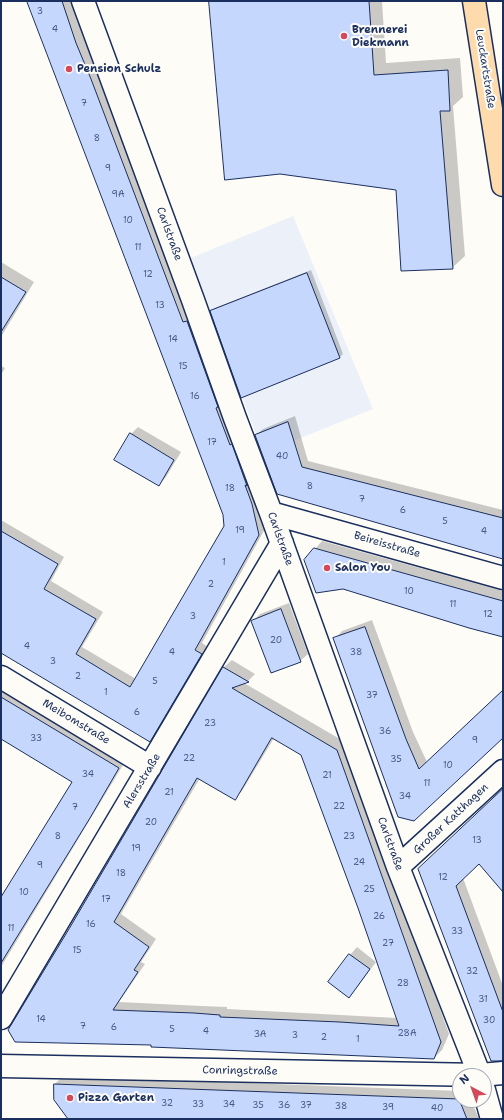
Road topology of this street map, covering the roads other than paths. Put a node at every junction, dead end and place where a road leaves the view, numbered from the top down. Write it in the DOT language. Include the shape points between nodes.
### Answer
graph roads {
  1 [pos="83,1"];
  2 [pos="474,1"];
  3 [pos="503,185"];
  4 [pos="271,512"];
  5 [pos="282,543"];
  6 [pos="503,578"];
  7 [pos="1,677"];
  8 [pos="150,767"];
  9 [pos="503,771"];
  10 [pos="398,868"];
  11 [pos="1,1018"];
  12 [pos="1,1066"];
  13 [pos="476,1068"];
  14 [pos="503,1073"];
  15 [pos="492,1076"];
  16 [pos="452,1079"];
  17 [pos="489,1108"];
  18 [pos="492,1119"];
  1 -- 4 [label="street, Carlstraße" via="234,418"];
  2 -- 3 [label="main road, Leuckartstraße"];
  4 -- 5 [label="street, Carlstraße"];
  4 -- 6 [label="street, Beireisstraße"];
  5 -- 8 [label="street, Alersstraße"];
  5 -- 10 [label="street, Carlstraße"];
  7 -- 8 [label="street, Meibomstraße"];
  8 -- 11 [label="street, Alersstraße"];
  9 -- 10 [label="street, Großer Katthagen"];
  10 -- 13 [label="street, Carlstraße"];
  12 -- 16 [label="street, Conringstraße"];
  14 -- 15 [label="street, Conringstraße"];
  17 -- 18 [label="street, Carlstraße"];
}
